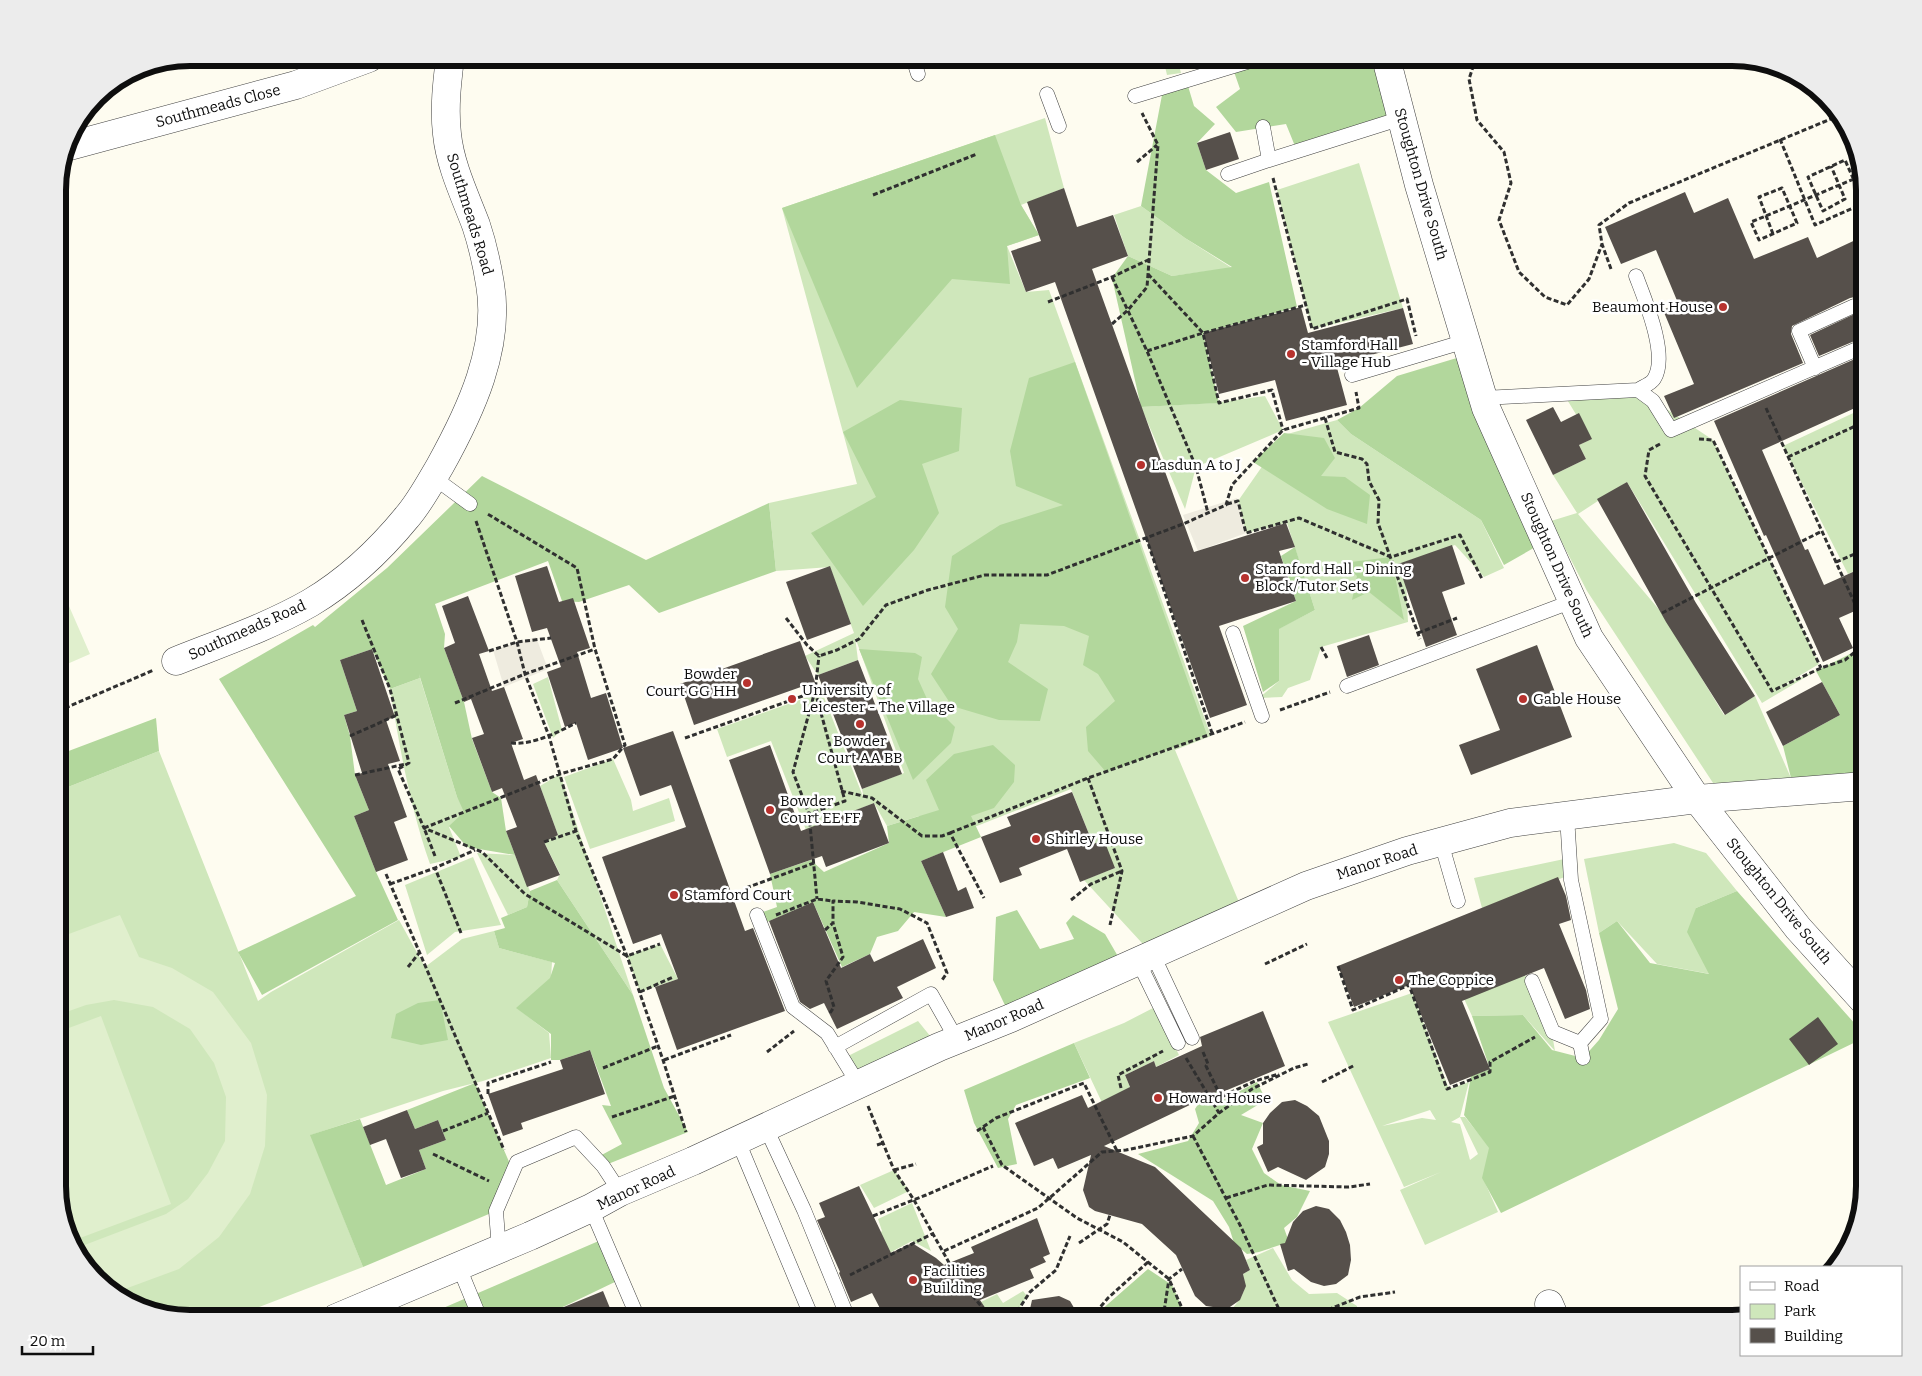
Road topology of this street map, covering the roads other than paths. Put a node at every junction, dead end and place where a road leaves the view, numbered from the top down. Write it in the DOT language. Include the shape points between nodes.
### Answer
graph roads {
  1 [pos="1232,66"];
  2 [pos="1388,66"];
  3 [pos="345,67"];
  4 [pos="449,67"];
  5 [pos="916,67"];
  6 [pos="918,74"];
  7 [pos="1046,94"];
  8 [pos="1134,96"];
  9 [pos="1402,118"];
  10 [pos="1059,126"];
  11 [pos="1262,127"];
  12 [pos="75,146"];
  13 [pos="1269,160"];
  14 [pos="1228,174"];
  15 [pos="1636,276"];
  16 [pos="1854,306"];
  17 [pos="1466,341"];
  18 [pos="1856,350"];
  19 [pos="1815,368"];
  20 [pos="1352,375"];
  21 [pos="1638,390"];
  22 [pos="1483,398"];
  23 [pos="434,477"];
  24 [pos="470,504"];
  25 [pos="1573,601"];
  26 [pos="1233,633"];
  27 [pos="176,661"];
  28 [pos="1347,686"];
  29 [pos="1262,716"];
  30 [pos="1856,787"];
  31 [pos="1697,799"];
  32 [pos="1567,816"];
  33 [pos="1442,842"];
  34 [pos="1458,901"];
  35 [pos="758,918"];
  36 [pos="1146,958"];
  37 [pos="1532,981"];
  38 [pos="1856,992"];
  39 [pos="1192,1038"];
  40 [pos="957,1040"];
  41 [pos="1178,1043"];
  42 [pos="1580,1043"];
  43 [pos="835,1047"];
  44 [pos="1583,1058"];
  45 [pos="859,1085"];
  46 [pos="766,1128"];
  47 [pos="738,1141"];
  48 [pos="620,1192"];
  49 [pos="591,1208"];
  50 [pos="499,1250"];
  51 [pos="459,1267"];
  52 [pos="355,1310"];
  53 [pos="477,1310"];
  54 [pos="635,1310"];
  55 [pos="809,1310"];
  56 [pos="845,1310"];
  1 -- 8 [label="lane"];
  2 -- 9 [label="street, Stoughton Drive South"];
  3 -- 12 [label="street, Southmeads Close" via="296,85"];
  4 -- 23 [label="street, Southmeads Road" via="447,135 477,227 490,286 492,316 490,339 473,397"];
  5 -- 6 [label="lane"];
  7 -- 10 [label="lane"];
  9 -- 13 [label="lane"];
  9 -- 17 [label="street, Stoughton Drive South"];
  11 -- 13 [label="lane"];
  13 -- 14 [label="lane"];
  15 -- 21 [label="lane" via="1660,360 1653,380"];
  16 -- 19 [label="lane" via="1799,331"];
  17 -- 20 [label="lane"];
  17 -- 22 [label="street, Stoughton Drive South"];
  18 -- 19 [label="lane"];
  19 -- 21 [label="lane" via="1670,430 1653,401"];
  21 -- 22 [label="lane"];
  22 -- 25 [label="street, Stoughton Drive South"];
  23 -- 24 [label="lane"];
  23 -- 27 [label="street, Southmeads Road" via="408,516 381,546 336,585 309,603 260,627"];
  25 -- 28 [label="lane"];
  25 -- 31 [label="street, Stoughton Drive South" via="1589,638"];
  26 -- 29 [label="lane"];
  30 -- 31 [label="street, Manor Road"];
  31 -- 32 [label="street, Manor Road"];
  31 -- 38 [label="street, Stoughton Drive South" via="1798,928"];
  32 -- 33 [label="street, Manor Road" via="1510,823"];
  32 -- 42 [label="lane" via="1571,880 1601,1019"];
  33 -- 34 [label="lane"];
  33 -- 36 [label="street, Manor Road" via="1306,886"];
  35 -- 43 [label="lane" via="792,1007 827,1033"];
  36 -- 39 [label="lane"];
  36 -- 40 [label="street, Manor Road"];
  36 -- 41 [label="lane"];
  37 -- 42 [label="lane" via="1552,1032"];
  40 -- 43 [label="lane" via="931,994"];
  40 -- 45 [label="street, Manor Road"];
  42 -- 44 [label="lane"];
  43 -- 45 [label="lane"];
  45 -- 46 [label="street, Manor Road"];
  46 -- 47 [label="street, Manor Road"];
  46 -- 56 [label="lane"];
  47 -- 48 [label="street, Manor Road"];
  47 -- 55 [label="lane"];
  48 -- 49 [label="street, Manor Road"];
  48 -- 50 [label="lane" via="603,1166 576,1137 517,1162 496,1211"];
  49 -- 50 [label="street, Manor Road"];
  49 -- 54 [label="lane"];
  50 -- 51 [label="street, Manor Road"];
  51 -- 52 [label="street, Manor Road"];
  51 -- 53 [label="lane"];
}
